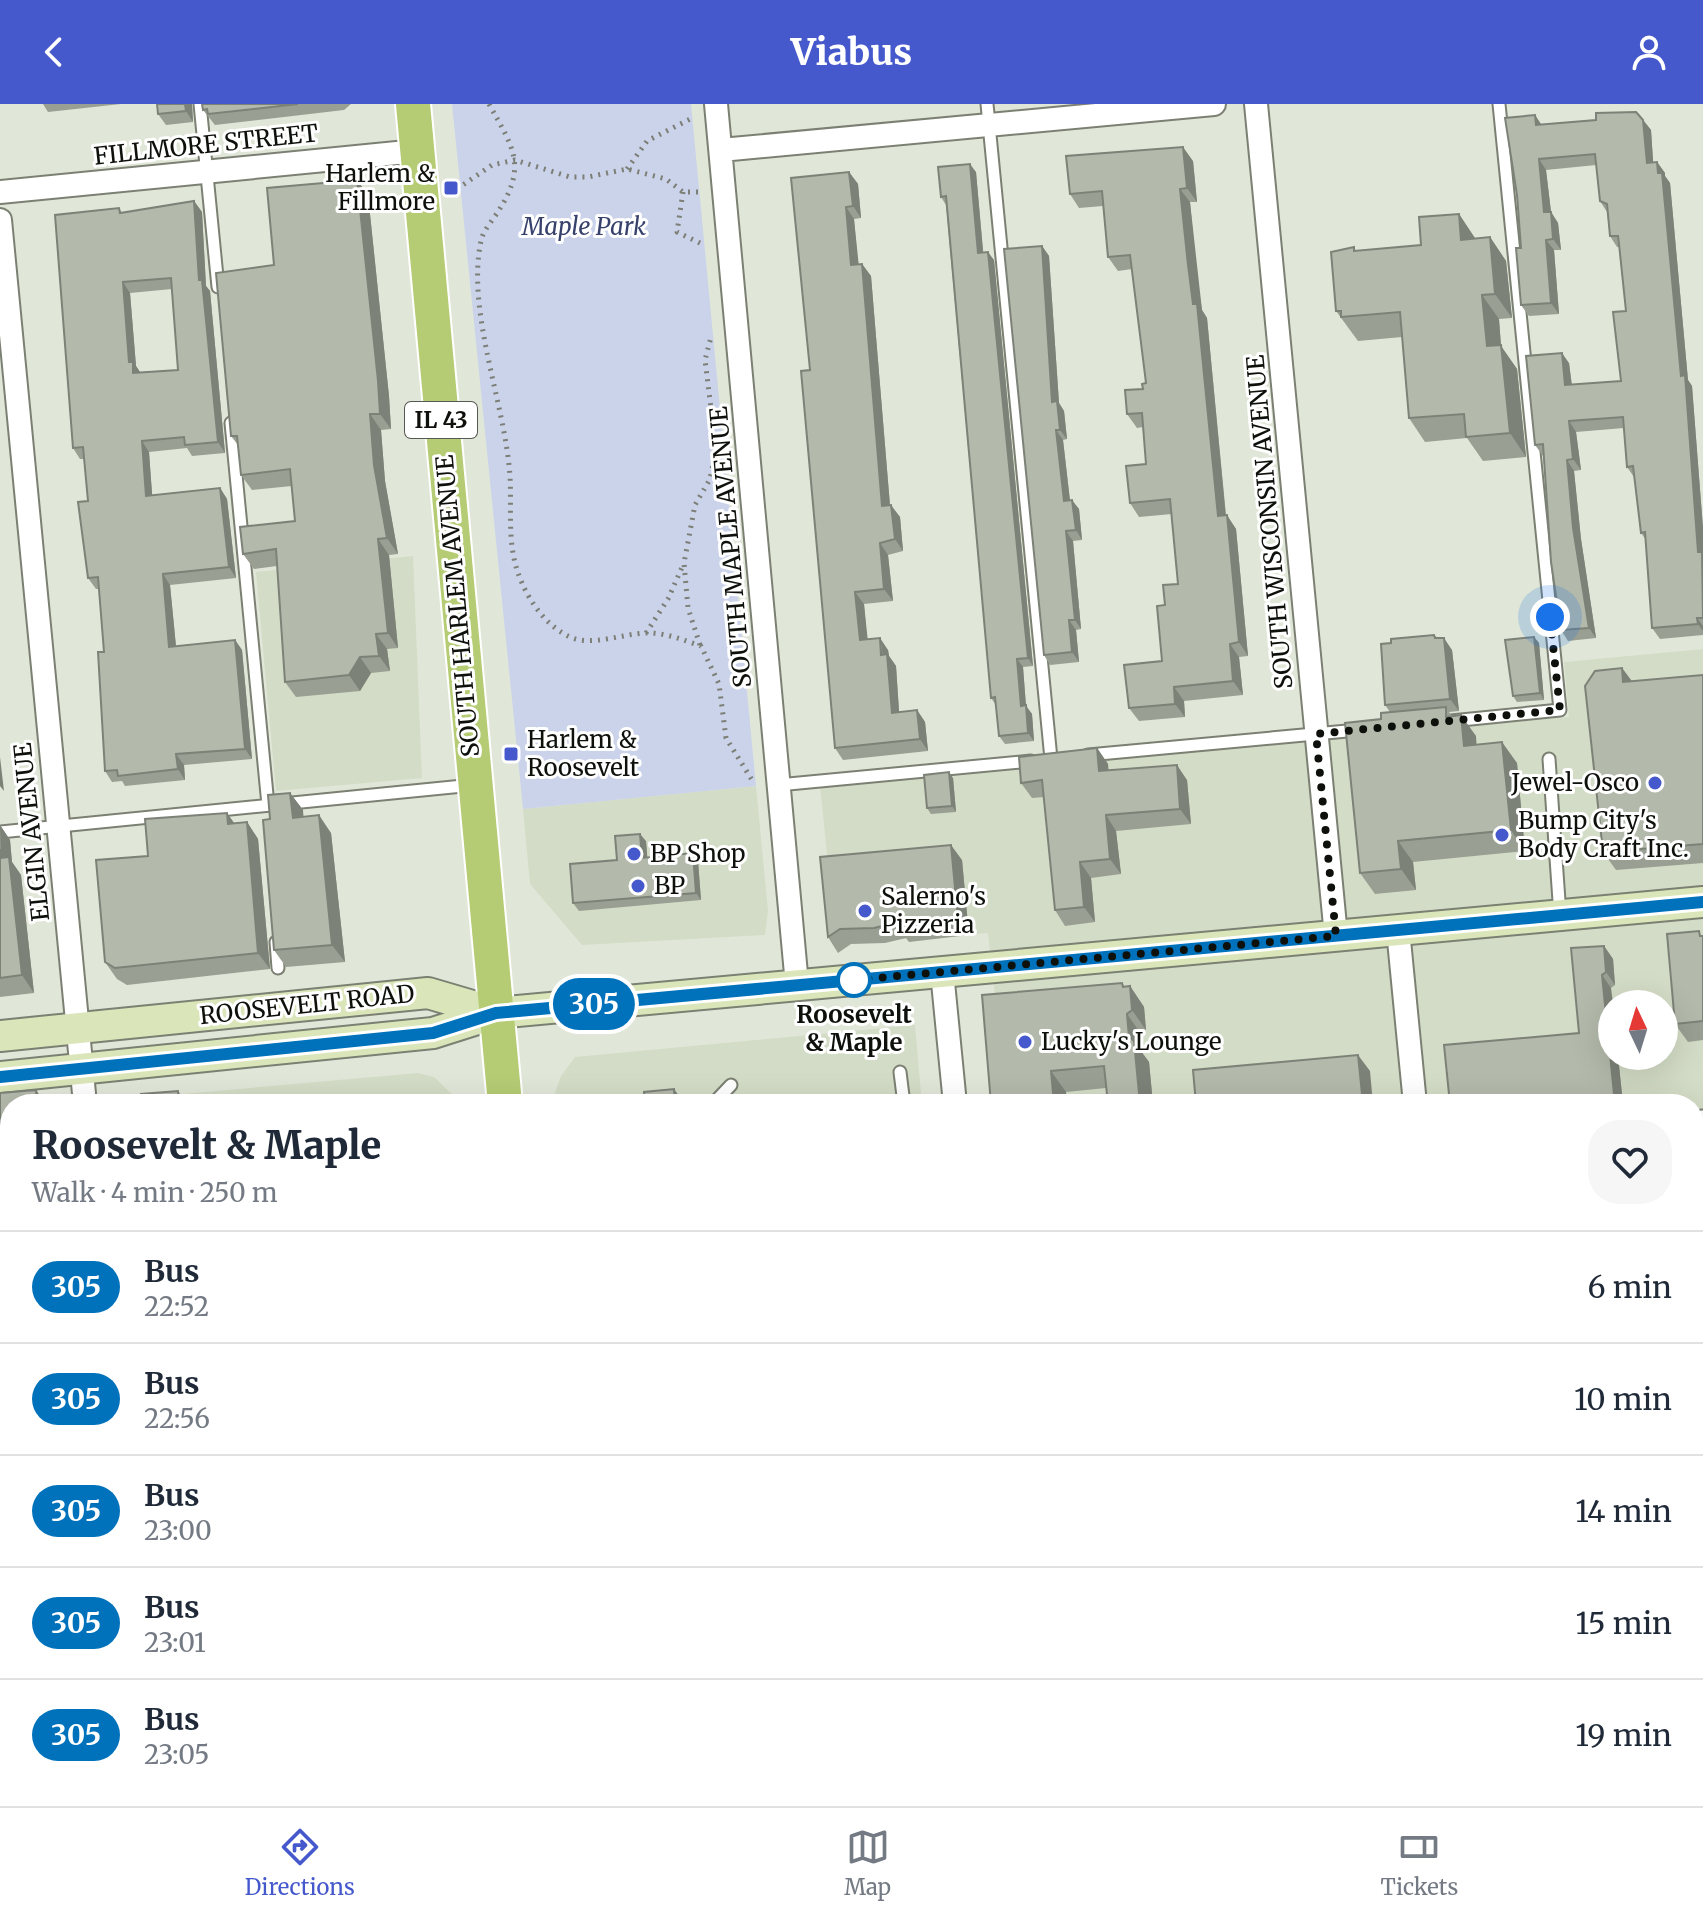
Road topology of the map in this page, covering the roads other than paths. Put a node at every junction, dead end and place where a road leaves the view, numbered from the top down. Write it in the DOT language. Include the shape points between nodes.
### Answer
graph roads {
  1 [pos="200,104"];
  2 [pos="413,104"];
  3 [pos="716,104"];
  4 [pos="1214,104"];
  5 [pos="1256,104"];
  6 [pos="1499,104"];
  7 [pos="988,114"];
  8 [pos="721,150"];
  9 [pos="417,151"];
  10 [pos="207,171"];
  11 [pos="0,192"];
  12 [pos="0,220"];
  13 [pos="220,301"];
  14 [pos="230,410"];
  15 [pos="1433,722"];
  16 [pos="1370,728"];
  17 [pos="1316,734"];
  18 [pos="1078,756"];
  19 [pos="1065,758"];
  20 [pos="1051,759"];
  21 [pos="1549,759"];
  22 [pos="474,785"];
  23 [pos="778,785"];
  24 [pos="266,805"];
  25 [pos="265,821"];
  26 [pos="58,826"];
  27 [pos="0,832"];
  28 [pos="1703,902"];
  29 [pos="1560,915"];
  30 [pos="274,924"];
  31 [pos="1398,930"];
  32 [pos="1336,936"];
  33 [pos="278,968"];
  34 [pos="942,972"];
  35 [pos="797,985"];
  36 [pos="496,1013"];
  37 [pos="78,1028"];
  38 [pos="0,1036"];
  39 [pos="81,1069"];
  40 [pos="900,1072"];
  41 [pos="0,1077"];
  42 [pos="84,1094"];
  43 [pos="504,1094"];
  44 [pos="722,1094"];
  45 [pos="731,1094"];
  46 [pos="903,1094"];
  47 [pos="954,1094"];
  48 [pos="1414,1094"];
  1 -- 10 [label="lane"];
  2 -- 9 [label="main road, SOUTH HARLEM AVENUE / IL 43"];
  3 -- 8 [label="street, SOUTH MAPLE AVENUE"];
  4 -- 7 [label="street"];
  5 -- 17 [label="street, SOUTH WISCONSIN AVENUE"];
  6 -- 15 [label="lane" via="1560,710"];
  7 -- 8 [label="street"];
  7 -- 20 [label="lane"];
  8 -- 23 [label="street, SOUTH MAPLE AVENUE"];
  9 -- 10 [label="street, FILLMORE STREET"];
  9 -- 22 [label="main road, SOUTH HARLEM AVENUE / IL 43"];
  10 -- 11 [label="street, FILLMORE STREET"];
  10 -- 13 [label="lane"];
  12 -- 26 [label="street, ELGIN AVENUE"];
  14 -- 24 [label="lane"];
  16 -- 17 [label="lane"];
  17 -- 18 [label="lane"];
  17 -- 32 [label="street, SOUTH WISCONSIN AVENUE"];
  19 -- 20 [label="lane"];
  20 -- 23 [label="lane"];
  21 -- 29 [label="lane"];
  22 -- 24 [label="lane"];
  22 -- 36 [label="main road, SOUTH HARLEM AVENUE / IL 43"];
  23 -- 35 [label="street, SOUTH MAPLE AVENUE"];
  24 -- 25 [label="lane"];
  24 -- 26 [label="lane"];
  26 -- 27 [label="lane"];
  26 -- 37 [label="street, ELGIN AVENUE"];
  28 -- 29 [label="main road"];
  29 -- 31 [label="main road"];
  30 -- 33 [label="lane"];
  31 -- 32 [label="main road"];
  31 -- 48 [label="street"];
  32 -- 34 [label="main road"];
  34 -- 35 [label="main road"];
  34 -- 47 [label="street"];
  35 -- 36 [label="main road"];
  36 -- 37 [label="main road, ROOSEVELT ROAD" via="428,993"];
  36 -- 39 [label="main road, ROOSEVELT ROAD" via="433,1033"];
  36 -- 43 [label="main road, IL 43"];
  37 -- 38 [label="main road, ROOSEVELT ROAD"];
  37 -- 39 [label="street, ELGIN AVENUE"];
  39 -- 41 [label="main road, ROOSEVELT ROAD"];
  39 -- 42 [label="street, ELGIN AVENUE"];
  40 -- 46 [label="lane"];
  44 -- 45 [label="lane" via="731,1085"];
}
